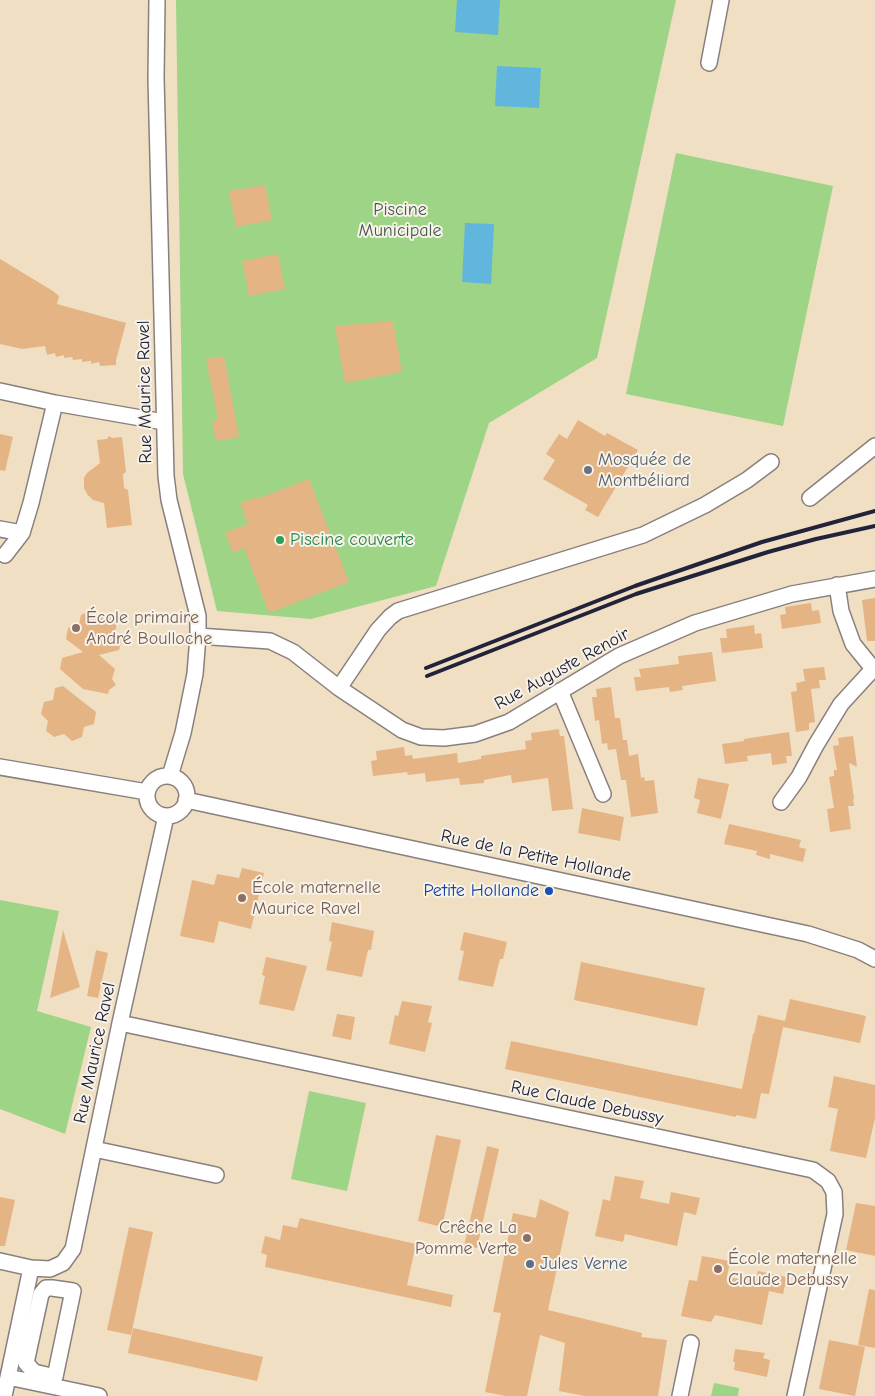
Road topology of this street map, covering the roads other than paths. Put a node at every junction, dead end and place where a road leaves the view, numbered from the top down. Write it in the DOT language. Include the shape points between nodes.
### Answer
graph roads {
  1 [pos="157,0"];
  2 [pos="721,0"];
  3 [pos="709,63"];
  4 [pos="0,391"];
  5 [pos="55,403"];
  6 [pos="164,422"];
  7 [pos="875,446"];
  8 [pos="771,462"];
  9 [pos="810,498"];
  10 [pos="0,529"];
  11 [pos="22,533"];
  12 [pos="5,555"];
  13 [pos="875,579"];
  14 [pos="837,585"];
  15 [pos="198,636"];
  16 [pos="874,670"];
  17 [pos="340,688"];
  18 [pos="560,691"];
  19 [pos="0,767"];
  20 [pos="170,776"];
  21 [pos="147,792"];
  22 [pos="603,794"];
  23 [pos="186,800"];
  24 [pos="781,802"];
  25 [pos="166,816"];
  26 [pos="875,959"];
  27 [pos="120,1023"];
  28 [pos="94,1149"];
  29 [pos="216,1175"];
  30 [pos="0,1261"];
  31 [pos="31,1268"];
  32 [pos="73,1291"];
  33 [pos="691,1343"];
  34 [pos="8,1377"];
  35 [pos="4,1396"];
  36 [pos="99,1396"];
  37 [pos="680,1396"];
  38 [pos="796,1396"];
  1 -- 6 [label="street, Rue Maurice Ravel"];
  2 -- 3 [label="street"];
  4 -- 5 [label="street"];
  5 -- 6 [label="street"];
  5 -- 11 [label="street"];
  6 -- 15 [label="street, Rue Maurice Ravel" via="169,500 198,616"];
  7 -- 9 [label="street"];
  8 -- 17 [label="street" via="705,505 644,535 398,611 378,630"];
  10 -- 11 [label="street"];
  11 -- 12 [label="street"];
  13 -- 14 [label="street, Rue Auguste Renoir"];
  14 -- 16 [label="street" via="841,611 853,644"];
  14 -- 18 [label="street, Rue Auguste Renoir" via="792,594 695,623 619,656"];
  15 -- 17 [label="street, Rue Auguste Renoir" via="270,641 293,652"];
  15 -- 20 [label="street, Rue Maurice Ravel" via="195,674"];
  16 -- 24 [label="street" via="841,704"];
  17 -- 18 [label="street, Rue Auguste Renoir" via="402,730 421,737 444,738 474,734 509,722"];
  18 -- 22 [label="street"];
  19 -- 21 [label="street"];
  20 -- 21 [label="street" via="153,781"];
  20 -- 23 [label="street" via="185,787"];
  21 -- 25 [label="street" via="153,811"];
  23 -- 25 [label="street" via="176,813"];
  23 -- 26 [label="street, Rue de la Petite Hollande" via="808,934"];
  25 -- 27 [label="street, Rue Maurice Ravel"];
  27 -- 28 [label="street, Rue Maurice Ravel"];
  27 -- 38 [label="street, Rue Claude Debussy" via="813,1170 828,1181 834,1192 835,1214"];
  28 -- 29 [label="street"];
  28 -- 31 [label="street, Rue Maurice Ravel" via="73,1249 63,1263 50,1268"];
  30 -- 31 [label="street, Rue Maurice Ravel"];
  31 -- 34 [label="street"];
  32 -- 32 [label="street" via="55,1377 34,1372 26,1363 41,1294 46,1288"];
  33 -- 37 [label="street"];
  34 -- 35 [label="street"];
  34 -- 36 [label="street"];
}
